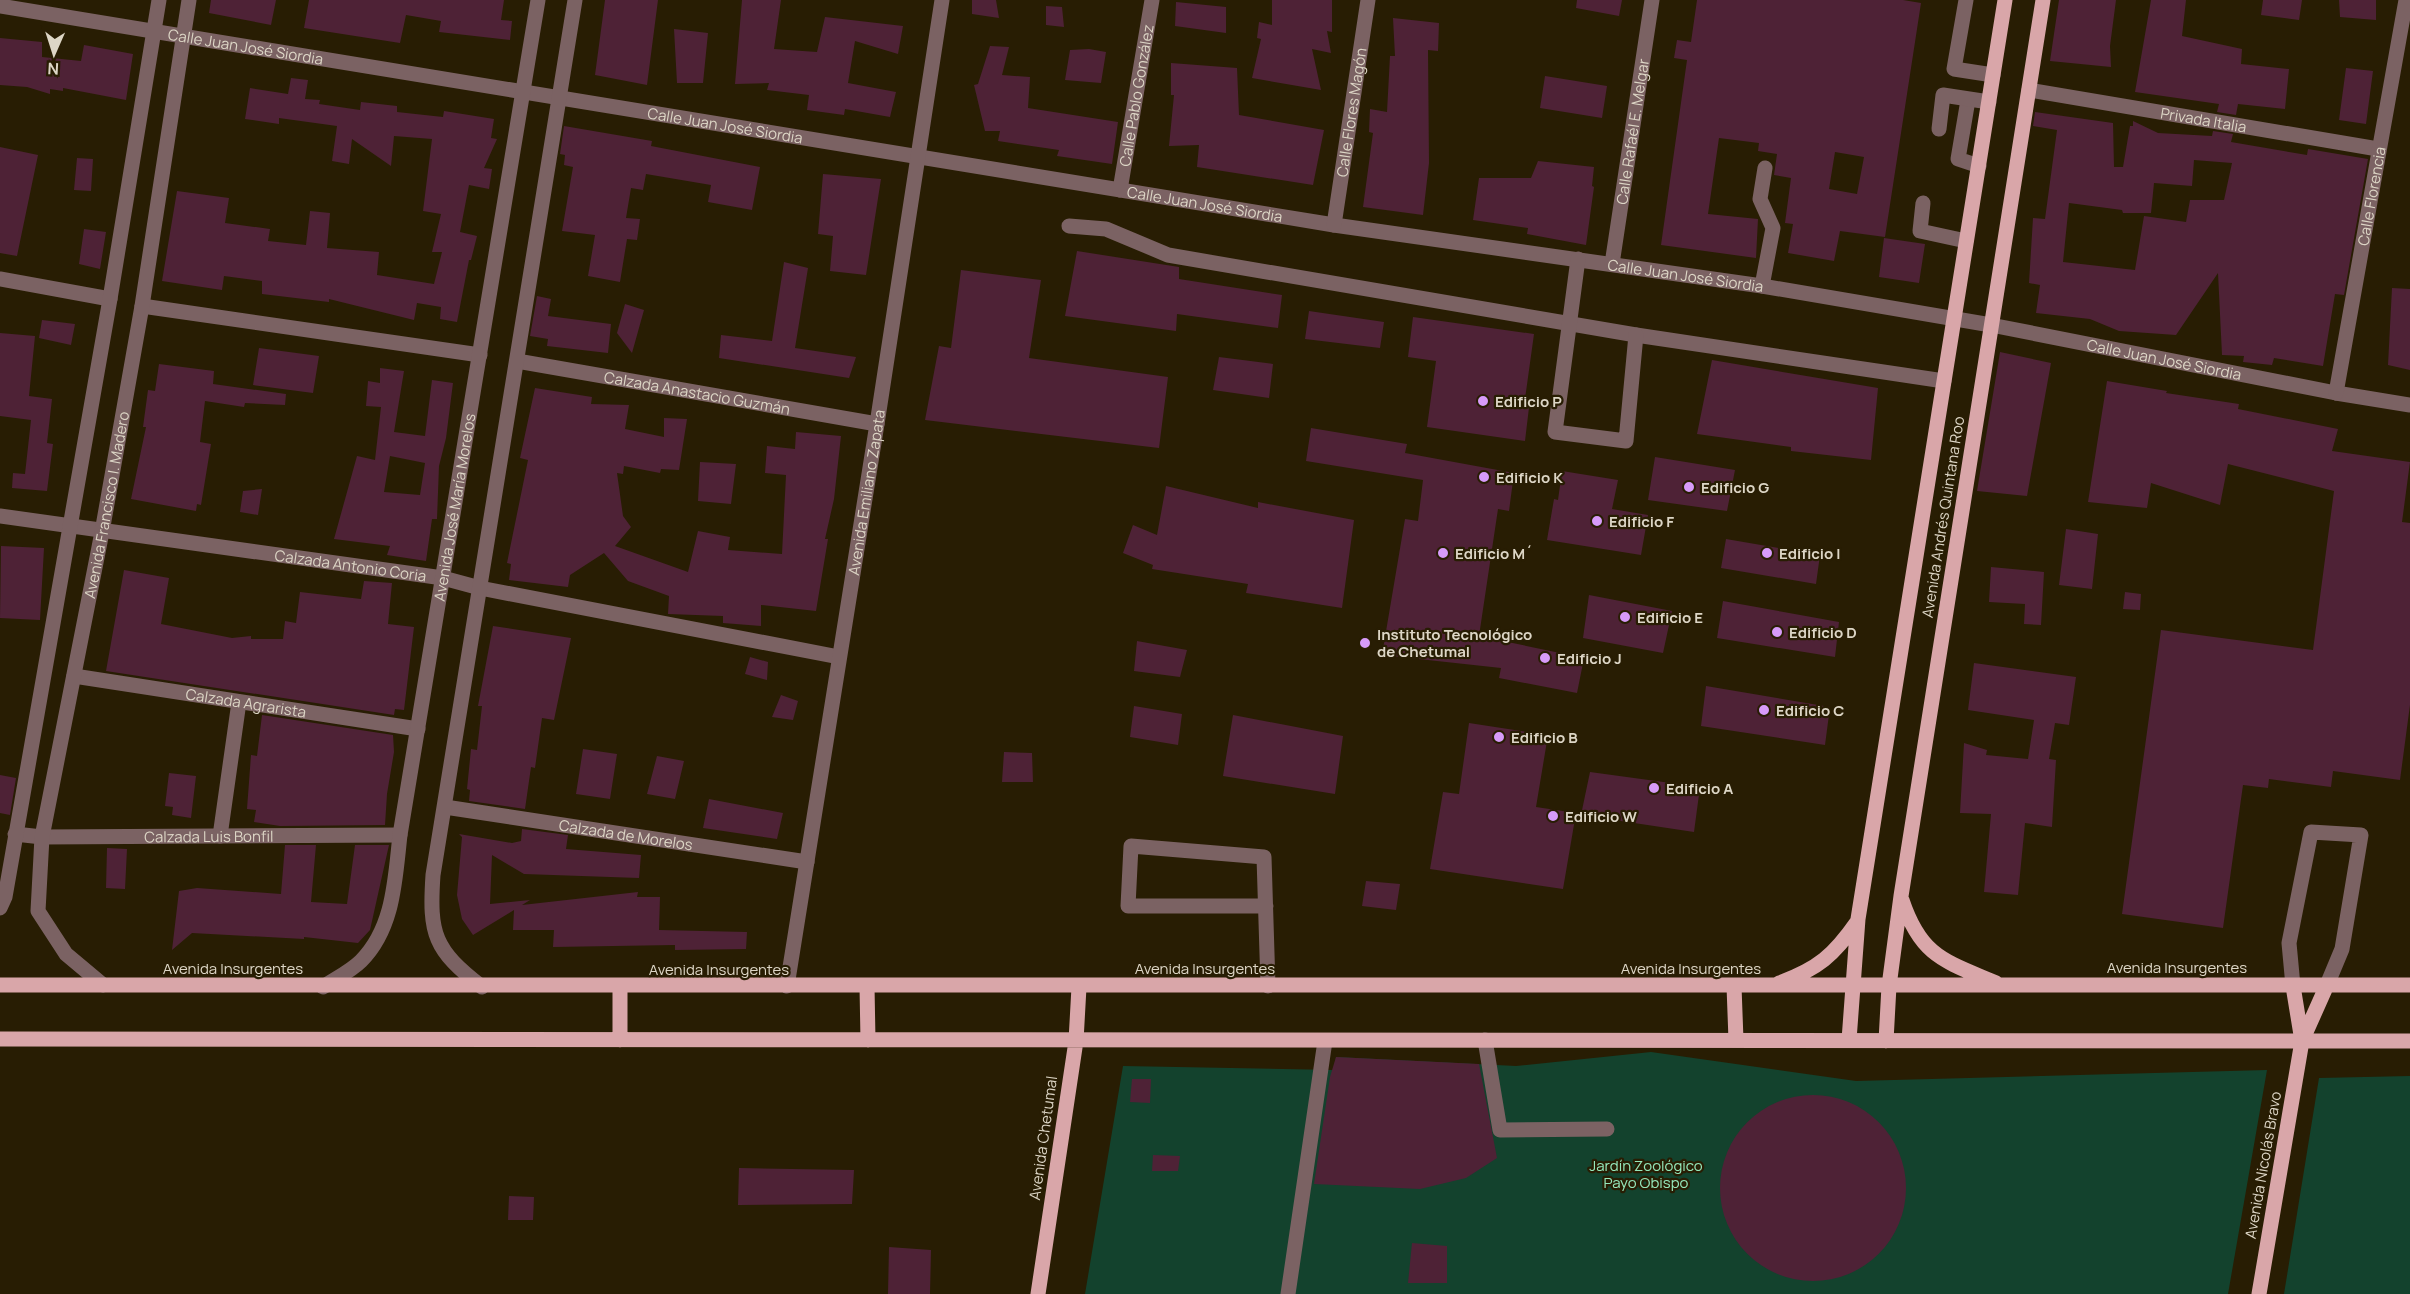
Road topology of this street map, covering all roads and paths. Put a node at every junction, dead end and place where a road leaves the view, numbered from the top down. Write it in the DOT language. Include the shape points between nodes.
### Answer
graph roads {
  1 [pos="159,0"];
  2 [pos="189,0"];
  3 [pos="538,0"];
  4 [pos="575,0"];
  5 [pos="942,0"];
  6 [pos="1152,0"];
  7 [pos="1368,0"];
  8 [pos="1652,0"];
  9 [pos="1966,0"];
  10 [pos="2005,0"];
  11 [pos="2043,0"];
  12 [pos="2406,0"];
  13 [pos="0,6"];
  14 [pos="154,30"];
  15 [pos="184,36"];
  16 [pos="1993,75"];
  17 [pos="2028,90"];
  18 [pos="523,91"];
  19 [pos="559,99"];
  20 [pos="1968,100"];
  21 [pos="1989,102"];
  22 [pos="1939,129"];
  23 [pos="2378,149"];
  24 [pos="919,159"];
  25 [pos="1979,166"];
  26 [pos="1765,168"];
  27 [pos="1120,190"];
  28 [pos="1923,203"];
  29 [pos="1334,225"];
  30 [pos="1069,226"];
  31 [pos="1966,241"];
  32 [pos="1578,259"];
  33 [pos="1612,264"];
  34 [pos="0,279"];
  35 [pos="1762,286"];
  36 [pos="110,299"];
  37 [pos="142,306"];
  38 [pos="1954,320"];
  39 [pos="1569,324"];
  40 [pos="1991,325"];
  41 [pos="1636,335"];
  42 [pos="480,355"];
  43 [pos="517,361"];
  44 [pos="1944,381"];
  45 [pos="2336,393"];
  46 [pos="2410,405"];
  47 [pos="877,424"];
  48 [pos="0,516"];
  49 [pos="68,528"];
  50 [pos="102,532"];
  51 [pos="443,578"];
  52 [pos="480,588"];
  53 [pos="839,657"];
  54 [pos="74,676"];
  55 [pos="239,702"];
  56 [pos="418,729"];
  57 [pos="445,807"];
  58 [pos="15,834"];
  59 [pos="400,835"];
  60 [pos="220,836"];
  61 [pos="42,837"];
  62 [pos="807,862"];
  63 [pos="1901,896"];
  64 [pos="1266,906"];
  65 [pos="0,908"];
  66 [pos="1858,919"];
  67 [pos="103,985"];
  68 [pos="2001,985"];
  69 [pos="2327,985"];
  70 [pos="2410,985"];
  71 [pos="0,986"];
  72 [pos="787,986"];
  73 [pos="867,986"];
  74 [pos="1268,986"];
  75 [pos="1734,986"];
  76 [pos="1889,986"];
  77 [pos="2293,986"];
  78 [pos="323,987"];
  79 [pos="482,987"];
  80 [pos="620,987"];
  81 [pos="1079,987"];
  82 [pos="1767,987"];
  83 [pos="1852,987"];
  84 [pos="0,1039"];
  85 [pos="620,1040"];
  86 [pos="868,1040"];
  87 [pos="1485,1040"];
  88 [pos="1736,1040"];
  89 [pos="1849,1040"];
  90 [pos="1076,1041"];
  91 [pos="1325,1041"];
  92 [pos="1886,1041"];
  93 [pos="2302,1041"];
  94 [pos="2410,1041"];
  95 [pos="1608,1129"];
  96 [pos="1038,1294"];
  97 [pos="1288,1294"];
  98 [pos="2259,1294"];
  1 -- 14 [label="street, Avenida Francisco I. Madero"];
  2 -- 15 [label="street, Avenida Francisco I. Madero"];
  3 -- 18 [label="street, Avenida José María Morelos"];
  4 -- 19 [label="street"];
  5 -- 24 [label="street, Avenida Emiliano Zapata"];
  6 -- 27 [label="street, Calle Pablo González"];
  7 -- 29 [label="street, Calle Flores Magón"];
  8 -- 33 [label="street, Calle Rafaél E. Melgar"];
  9 -- 16 [label="street" via="1954,69"];
  10 -- 16 [label="main road, Avenida Andrés Quintana Roo"];
  11 -- 17 [label="main road, Avenida Andrés Quintana Roo"];
  12 -- 23 [label="street, Calle Florencia"];
  13 -- 14 [label="street, Calle Juan José Siordia"];
  14 -- 15 [label="street, Calle Juan José Siordia"];
  14 -- 36 [label="street, Avenida Francisco I. Madero"];
  15 -- 18 [label="street, Calle Juan José Siordia"];
  15 -- 37 [label="street, Avenida Francisco I. Madero"];
  16 -- 21 [label="main road, Avenida Andrés Quintana Roo"];
  17 -- 23 [label="street, Privada Italia"];
  17 -- 40 [label="main road, Avenida Andrés Quintana Roo"];
  18 -- 19 [label="street, Calle Juan José Siordia"];
  18 -- 42 [label="street, Avenida José María Morelos"];
  19 -- 24 [label="street, Calle Juan José Siordia"];
  19 -- 43 [label="street"];
  20 -- 21 [label="street"];
  20 -- 22 [label="street" via="1943,95"];
  20 -- 25 [label="street" via="1958,159"];
  21 -- 25 [label="main road, Avenida Andrés Quintana Roo"];
  23 -- 45 [label="street, Calle Florencia"];
  24 -- 27 [label="street, Calle Juan José Siordia"];
  24 -- 47 [label="street, Avenida Emiliano Zapata"];
  25 -- 31 [label="main road, Avenida Andrés Quintana Roo"];
  26 -- 35 [label="street" via="1760,199 1773,228"];
  27 -- 29 [label="street, Calle Juan José Siordia"];
  28 -- 31 [label="street" via="1920,231"];
  29 -- 32 [label="street, Calle Juan José Siordia"];
  30 -- 39 [label="street" via="1106,229 1168,255"];
  31 -- 38 [label="main road, Avenida Andrés Quintana Roo"];
  32 -- 33 [label="street, Calle Juan José Siordia"];
  32 -- 39 [label="street"];
  33 -- 35 [label="street, Calle Juan José Siordia"];
  34 -- 36 [label="street"];
  35 -- 38 [label="street, Calle Juan José Siordia"];
  36 -- 49 [label="street, Avenida Francisco I. Madero"];
  37 -- 42 [label="street"];
  37 -- 50 [label="street, Avenida Francisco I. Madero"];
  38 -- 40 [label="street, Calle Juan José Siordia"];
  38 -- 44 [label="main road, Avenida Andrés Quintana Roo"];
  39 -- 41 [label="street"];
  39 -- 41 [label="street" via="1556,432 1626,441"];
  40 -- 45 [label="street, Calle Juan José Siordia"];
  40 -- 63 [label="main road, Avenida Andrés Quintana Roo"];
  41 -- 44 [label="street"];
  42 -- 51 [label="street, Avenida José María Morelos"];
  43 -- 47 [label="street, Calzada Anastacio Guzmán"];
  43 -- 52 [label="street"];
  44 -- 66 [label="main road, Avenida Andrés Quintana Roo"];
  45 -- 46 [label="street, Calle Juan José Siordia"];
  47 -- 53 [label="street, Avenida Emiliano Zapata"];
  48 -- 49 [label="street, Calzada Antonio Coria"];
  49 -- 50 [label="street, Calzada Antonio Coria"];
  49 -- 58 [label="street, Avenida Francisco I. Madero"];
  50 -- 51 [label="street, Calzada Antonio Coria"];
  50 -- 54 [label="street, Avenida Francisco I. Madero"];
  51 -- 52 [label="street, Calzada Antonio Coria"];
  51 -- 56 [label="street, Avenida José María Morelos"];
  52 -- 53 [label="street, Calzada Antonio Coria"];
  52 -- 57 [label="street"];
  53 -- 62 [label="street, Avenida Emiliano Zapata"];
  54 -- 55 [label="street, Calzada Agrarista"];
  54 -- 61 [label="street, Avenida Francisco I. Madero"];
  55 -- 56 [label="street, Calzada Agrarista"];
  55 -- 60 [label="street"];
  56 -- 59 [label="street, Avenida José María Morelos"];
  57 -- 62 [label="street, Calzada de Morelos"];
  57 -- 79 [label="street" via="433,875 433,923 439,947 456,967"];
  58 -- 61 [label="street, Calzada Luis Bonfil"];
  58 -- 65 [label="street, Avenida Francisco I. Madero"];
  59 -- 60 [label="street, Calzada Luis Bonfil"];
  59 -- 78 [label="street, Avenida José María Morelos" via="395,883 378,941 360,962"];
  60 -- 61 [label="street, Calzada Luis Bonfil"];
  61 -- 67 [label="street, Avenida Francisco I. Madero" via="38,911 66,954"];
  62 -- 72 [label="street, Avenida Emiliano Zapata"];
  63 -- 68 [label="main road" via="1910,923 1923,944 1942,960"];
  63 -- 76 [label="main road, Avenida Andrés Quintana Roo"];
  64 -- 64 [label="street" via="1264,857 1131,846 1128,906"];
  64 -- 74 [label="street"];
  66 -- 82 [label="main road" via="1831,956 1811,970"];
  66 -- 83 [label="main road, Avenida Andrés Quintana Roo"];
  67 -- 71 [label="main road, Avenida Insurgentes"];
  67 -- 78 [label="main road, Avenida Insurgentes"];
  68 -- 76 [label="main road, Avenida Insurgentes"];
  68 -- 77 [label="main road, Avenida Insurgentes"];
  69 -- 70 [label="main road, Avenida Insurgentes"];
  69 -- 77 [label="main road, Avenida Insurgentes"];
  69 -- 77 [label="street" via="2342,949 2361,835 2311,832 2289,943"];
  69 -- 93 [label="main road, Avenida Nicolás Bravo"];
  72 -- 73 [label="main road, Avenida Insurgentes"];
  72 -- 80 [label="main road, Avenida Insurgentes"];
  73 -- 81 [label="main road, Avenida Insurgentes"];
  73 -- 86 [label="main road"];
  74 -- 75 [label="main road, Avenida Insurgentes"];
  74 -- 81 [label="main road, Avenida Insurgentes"];
  75 -- 82 [label="main road, Avenida Insurgentes"];
  75 -- 88 [label="main road"];
  76 -- 83 [label="main road, Avenida Insurgentes"];
  76 -- 92 [label="main road, Avenida Andrés Quintana Roo"];
  77 -- 93 [label="main road, Avenida Nicolás Bravo"];
  78 -- 79 [label="main road, Avenida Insurgentes"];
  79 -- 80 [label="main road, Avenida Insurgentes"];
  80 -- 85 [label="main road"];
  81 -- 90 [label="main road, Avenida Chetumal"];
  82 -- 83 [label="main road, Avenida Insurgentes"];
  83 -- 89 [label="main road, Avenida Andrés Quintana Roo"];
  84 -- 85 [label="main road"];
  85 -- 86 [label="main road"];
  86 -- 90 [label="main road"];
  87 -- 88 [label="main road"];
  87 -- 91 [label="main road"];
  87 -- 95 [label="street" via="1500,1130"];
  88 -- 89 [label="main road"];
  89 -- 92 [label="main road"];
  90 -- 91 [label="main road"];
  90 -- 96 [label="main road, Avenida Chetumal"];
  91 -- 97 [label="street"];
  92 -- 93 [label="main road"];
  93 -- 94 [label="main road"];
  93 -- 98 [label="main road, Avenida Nicolás Bravo"];
}
